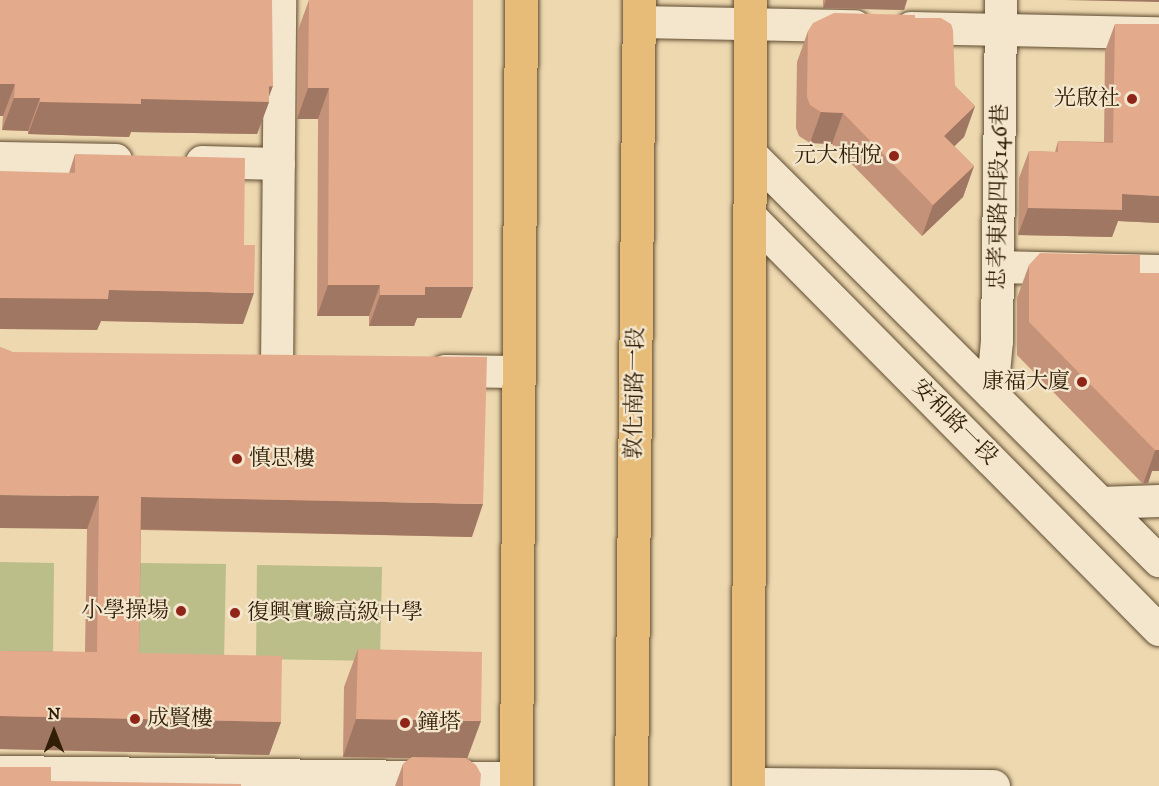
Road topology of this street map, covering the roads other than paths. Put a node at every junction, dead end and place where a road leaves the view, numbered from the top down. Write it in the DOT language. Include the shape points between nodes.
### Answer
graph roads {
  1 [pos="280,0"];
  2 [pos="521,0"];
  3 [pos="639,11"];
  4 [pos="750,12"];
  5 [pos="1001,15"];
  6 [pos="1159,33"];
  7 [pos="750,153"];
  8 [pos="0,158"];
  9 [pos="139,161"];
  10 [pos="174,162"];
  11 [pos="279,164"];
  12 [pos="750,216"];
  13 [pos="998,267"];
  14 [pos="1159,271"];
  15 [pos="243,368"];
  16 [pos="418,371"];
  17 [pos="519,372"];
  18 [pos="992,394"];
  19 [pos="1159,501"];
  20 [pos="1101,503"];
  21 [pos="1159,561"];
  22 [pos="1159,630"];
  23 [pos="0,772"];
  24 [pos="263,780"];
  25 [pos="516,782"];
  26 [pos="748,785"];
  27 [pos="631,786"];
  28 [pos="994,786"];
  1 -- 11 [label="street"];
  2 -- 17 [label="main road"];
  3 -- 4 [label="street"];
  3 -- 27 [label="main road, 敦化南路一段"];
  4 -- 5 [label="street"];
  4 -- 7 [label="main road"];
  5 -- 6 [label="street"];
  5 -- 13 [label="street, 忠孝東路四段146巷"];
  7 -- 12 [label="main road"];
  7 -- 18 [label="street, 安和路一段"];
  8 -- 9 [label="street"];
  10 -- 11 [label="street"];
  11 -- 15 [label="street" via="289,369"];
  12 -- 22 [label="street, 安和路一段"];
  12 -- 26 [label="main road"];
  13 -- 14 [label="street"];
  13 -- 18 [label="street, 忠孝東路四段146巷"];
  16 -- 17 [label="street"];
  17 -- 25 [label="main road"];
  18 -- 20 [label="street, 安和路一段"];
  19 -- 20 [label="street"];
  20 -- 21 [label="street, 安和路一段"];
  23 -- 24 [label="street"];
  24 -- 25 [label="street"];
  26 -- 28 [label="street"];
}
